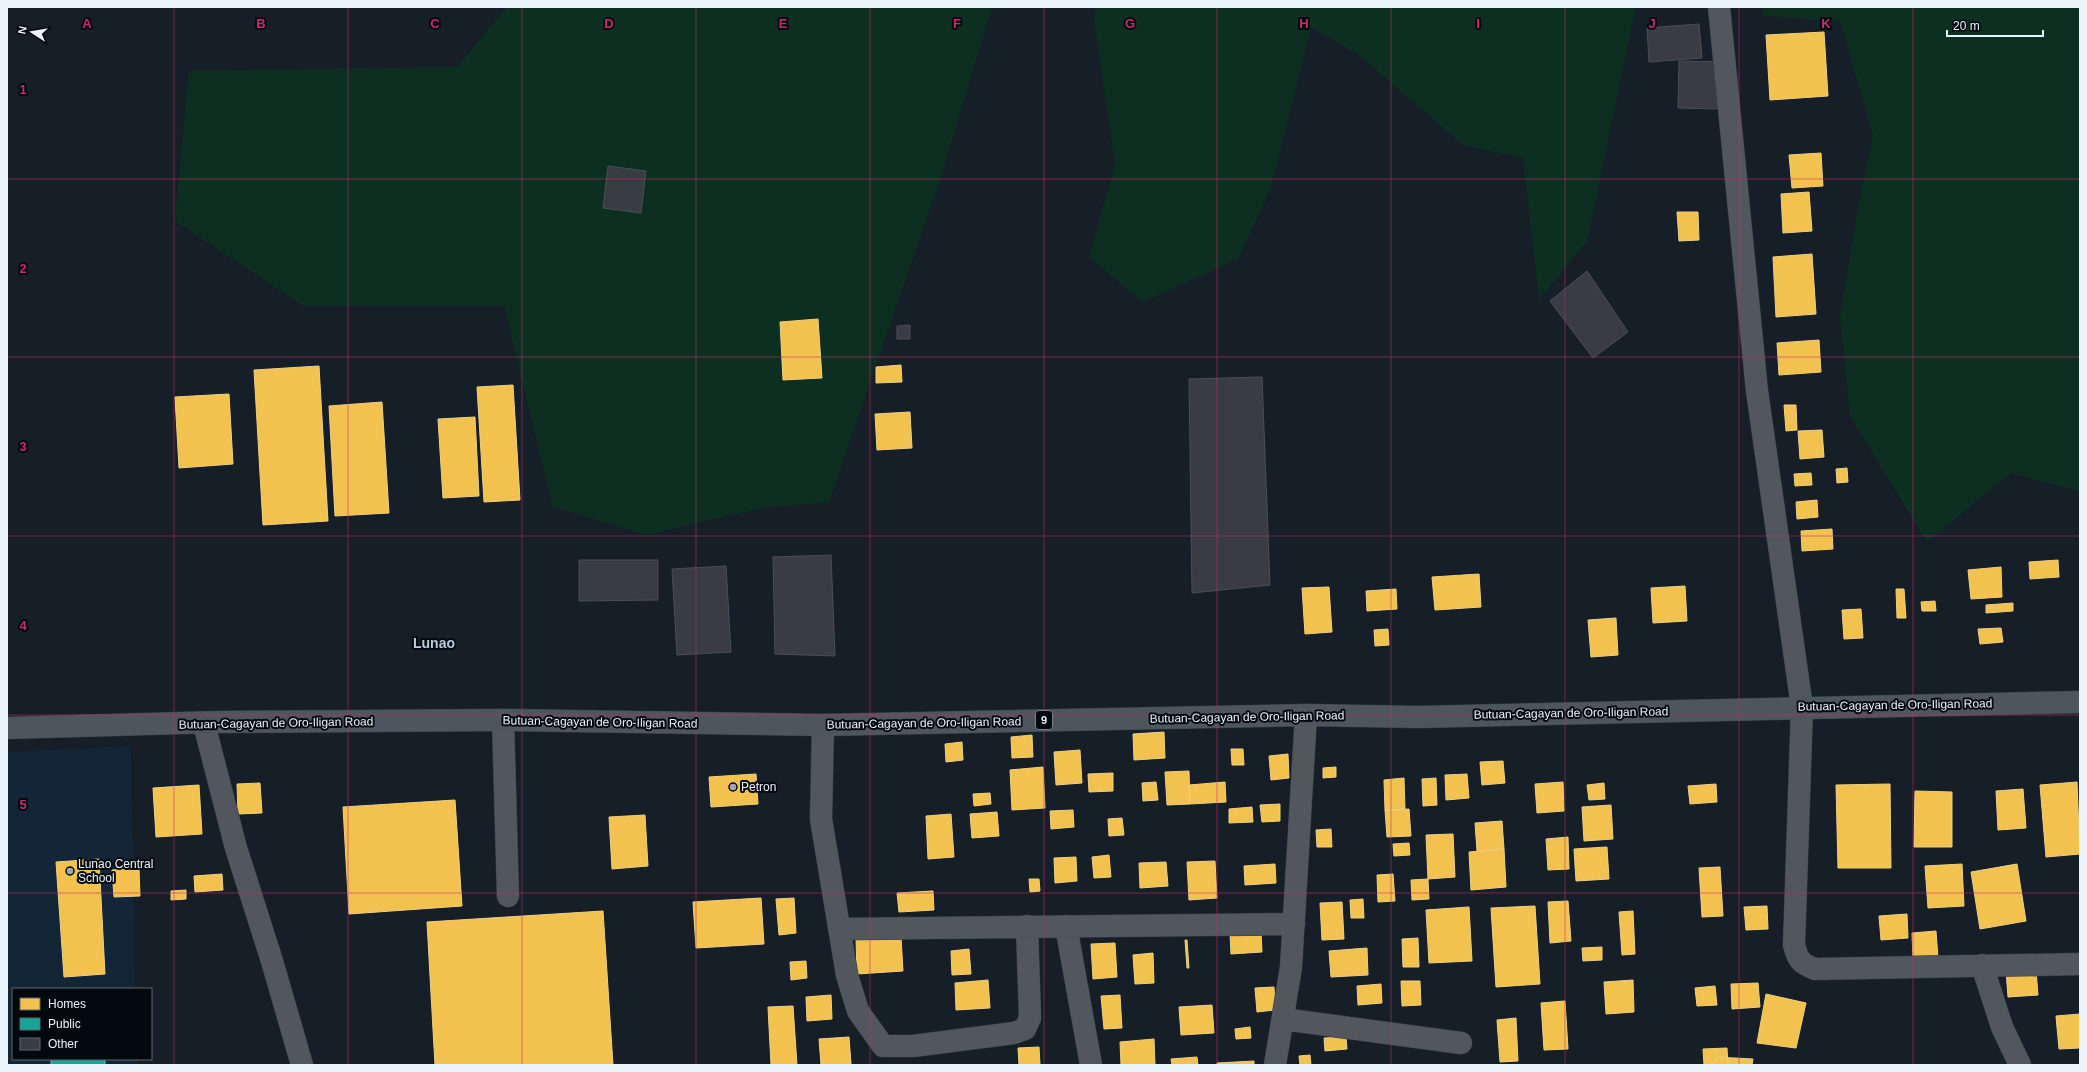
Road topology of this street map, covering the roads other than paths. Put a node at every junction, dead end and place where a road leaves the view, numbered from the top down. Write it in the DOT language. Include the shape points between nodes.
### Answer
graph roads {
  1 [pos="1719,7"];
  2 [pos="2080,702"];
  3 [pos="1802,707"];
  4 [pos="1306,715"];
  5 [pos="503,720"];
  6 [pos="204,724"];
  7 [pos="823,725"];
  8 [pos="7,728"];
  9 [pos="508,896"];
  10 [pos="1294,924"];
  11 [pos="1027,926"];
  12 [pos="1066,926"];
  13 [pos="839,929"];
  14 [pos="2080,964"];
  15 [pos="1982,965"];
  16 [pos="1283,1019"];
  17 [pos="1461,1043"];
  18 [pos="883,1055"];
  19 [pos="302,1065"];
  20 [pos="1091,1065"];
  21 [pos="1275,1065"];
  22 [pos="2020,1065"];
  1 -- 3 [label="street" via="1757,392"];
  2 -- 3 [label="highway, Butuan-Cagayan de Oro-Iligan Road / 9"];
  3 -- 4 [label="highway, Butuan-Cagayan de Oro-Iligan Road / 9" via="1419,717"];
  3 -- 15 [label="street" via="1794,945 1798,959 1815,969"];
  4 -- 7 [label="highway, Butuan-Cagayan de Oro-Iligan Road / 9"];
  4 -- 10 [label="street"];
  5 -- 6 [label="highway, Butuan-Cagayan de Oro-Iligan Road / 9"];
  5 -- 7 [label="highway, Butuan-Cagayan de Oro-Iligan Road / 9"];
  5 -- 9 [label="street"];
  6 -- 8 [label="highway, Butuan-Cagayan de Oro-Iligan Road / 9"];
  6 -- 19 [label="street" via="236,848"];
  7 -- 13 [label="street" via="821,819"];
  10 -- 12 [label="street"];
  10 -- 16 [label="street"];
  11 -- 12 [label="street"];
  11 -- 13 [label="street"];
  11 -- 18 [label="street" via="1030,1018 1025,1029 1014,1033 913,1046"];
  12 -- 20 [label="street"];
  13 -- 18 [label="street" via="847,975 858,1011"];
  14 -- 15 [label="street"];
  15 -- 22 [label="street" via="2002,1027"];
  16 -- 17 [label="street"];
  16 -- 21 [label="street"];
}
